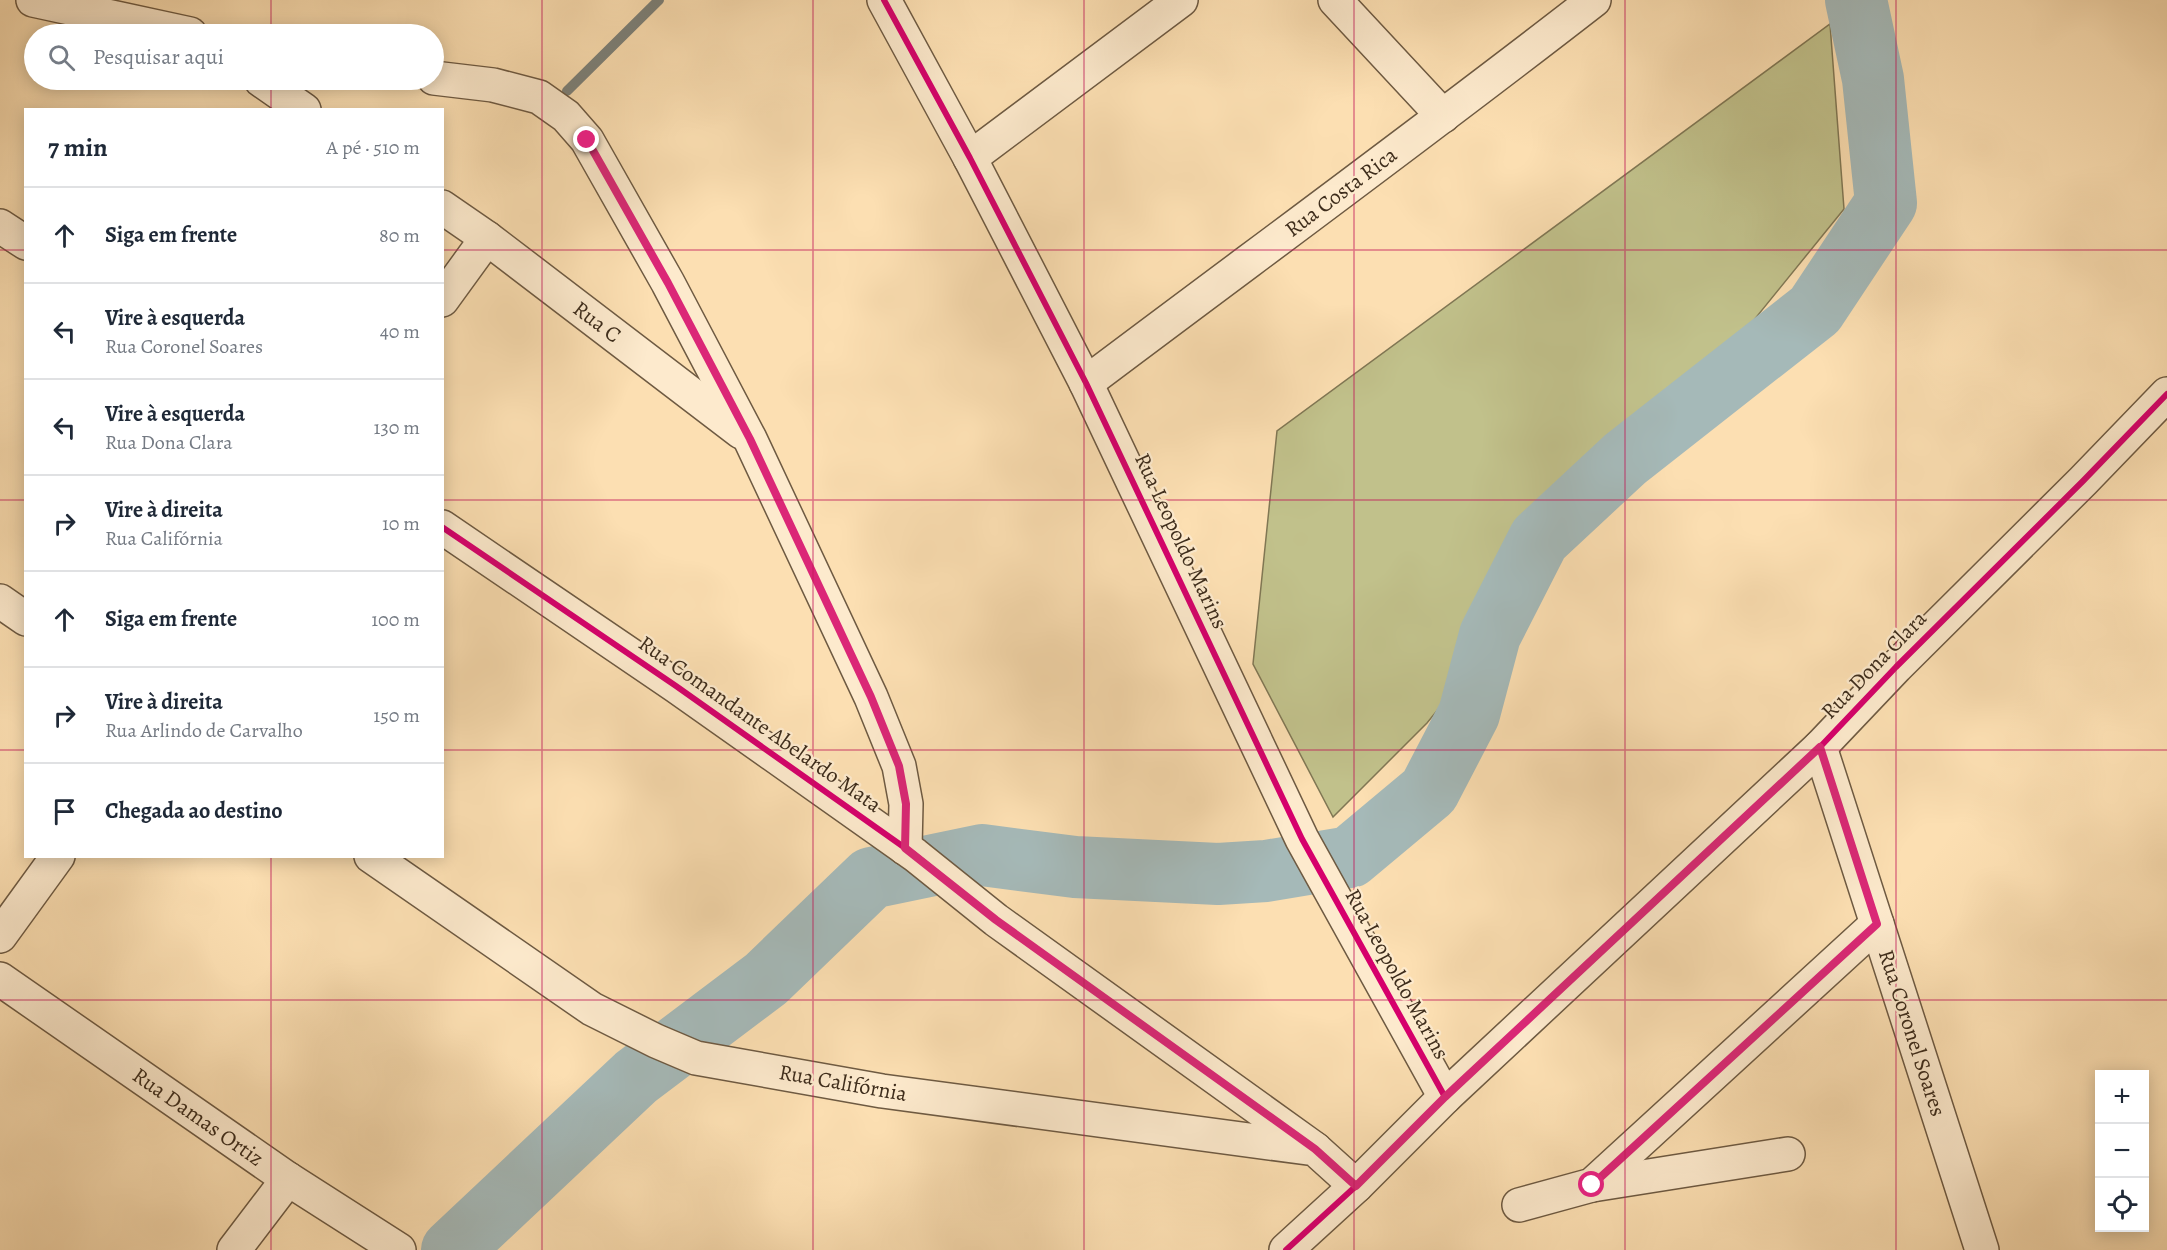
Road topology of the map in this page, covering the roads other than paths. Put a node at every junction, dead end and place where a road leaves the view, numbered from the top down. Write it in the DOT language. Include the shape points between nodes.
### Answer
graph roads {
  1 [pos="33,0"];
  2 [pos="884,0"];
  3 [pos="1181,0"];
  4 [pos="1335,0"];
  5 [pos="1594,0"];
  6 [pos="144,24"];
  7 [pos="444,79"];
  8 [pos="275,90"];
  9 [pos="301,108"];
  10 [pos="1443,116"];
  11 [pos="970,159"];
  12 [pos="444,208"];
  13 [pos="0,226"];
  14 [pos="487,238"];
  15 [pos="24,242"];
  16 [pos="444,297"];
  17 [pos="1086,383"];
  18 [pos="2167,394"];
  19 [pos="750,439"];
  20 [pos="444,528"];
  21 [pos="0,601"];
  22 [pos="24,618"];
  23 [pos="1820,747"];
  24 [pos="57,858"];
  25 [pos="374,858"];
  26 [pos="920,859"];
  27 [pos="1877,924"];
  28 [pos="0,936"];
  29 [pos="0,980"];
  30 [pos="1445,1097"];
  31 [pos="1315,1149"];
  32 [pos="1788,1154"];
  33 [pos="288,1179"];
  34 [pos="1592,1185"];
  35 [pos="1356,1186"];
  36 [pos="1519,1205"];
  37 [pos="234,1250"];
  38 [pos="399,1250"];
  39 [pos="1286,1250"];
  40 [pos="1983,1250"];
  1 -- 6 [label="street"];
  2 -- 11 [label="street, Rua Leopoldo Marins"];
  3 -- 11 [label="street"];
  4 -- 10 [label="street"];
  5 -- 10 [label="street, Rua Costa Rica"];
  7 -- 19 [label="street" via="493,85 539,97 566,116 587,140"];
  8 -- 9 [label="street"];
  10 -- 17 [label="street, Rua Costa Rica"];
  11 -- 17 [label="street, Rua Leopoldo Marins"];
  12 -- 14 [label="street, Rua C"];
  13 -- 15 [label="street"];
  14 -- 16 [label="street"];
  14 -- 19 [label="street, Rua C"];
  17 -- 30 [label="street, Rua Leopoldo Marins" via="1302,839"];
  18 -- 23 [label="street, Rua Dona Clara"];
  19 -- 26 [label="street" via="871,697 899,766"];
  20 -- 26 [label="street, Rua Comandante Abelardo Mata"];
  21 -- 22 [label="street"];
  23 -- 27 [label="street, Rua Coronel Soares"];
  23 -- 30 [label="street, Rua Dona Clara"];
  24 -- 28 [label="street"];
  25 -- 31 [label="street, Rua Califórnia" via="592,1009 696,1058 882,1091"];
  26 -- 31 [label="street, Rua Comandante Abelardo Mata" via="996,920"];
  27 -- 34 [label="street"];
  27 -- 40 [label="street, Rua Coronel Soares"];
  29 -- 33 [label="street, Rua Damas Ortiz"];
  30 -- 35 [label="street, Rua Dona Clara"];
  31 -- 35 [label="street"];
  32 -- 34 [label="street"];
  33 -- 37 [label="street"];
  33 -- 38 [label="street, Rua Damas Ortiz"];
  34 -- 36 [label="street"];
  35 -- 39 [label="street, Rua Dona Clara"];
}
